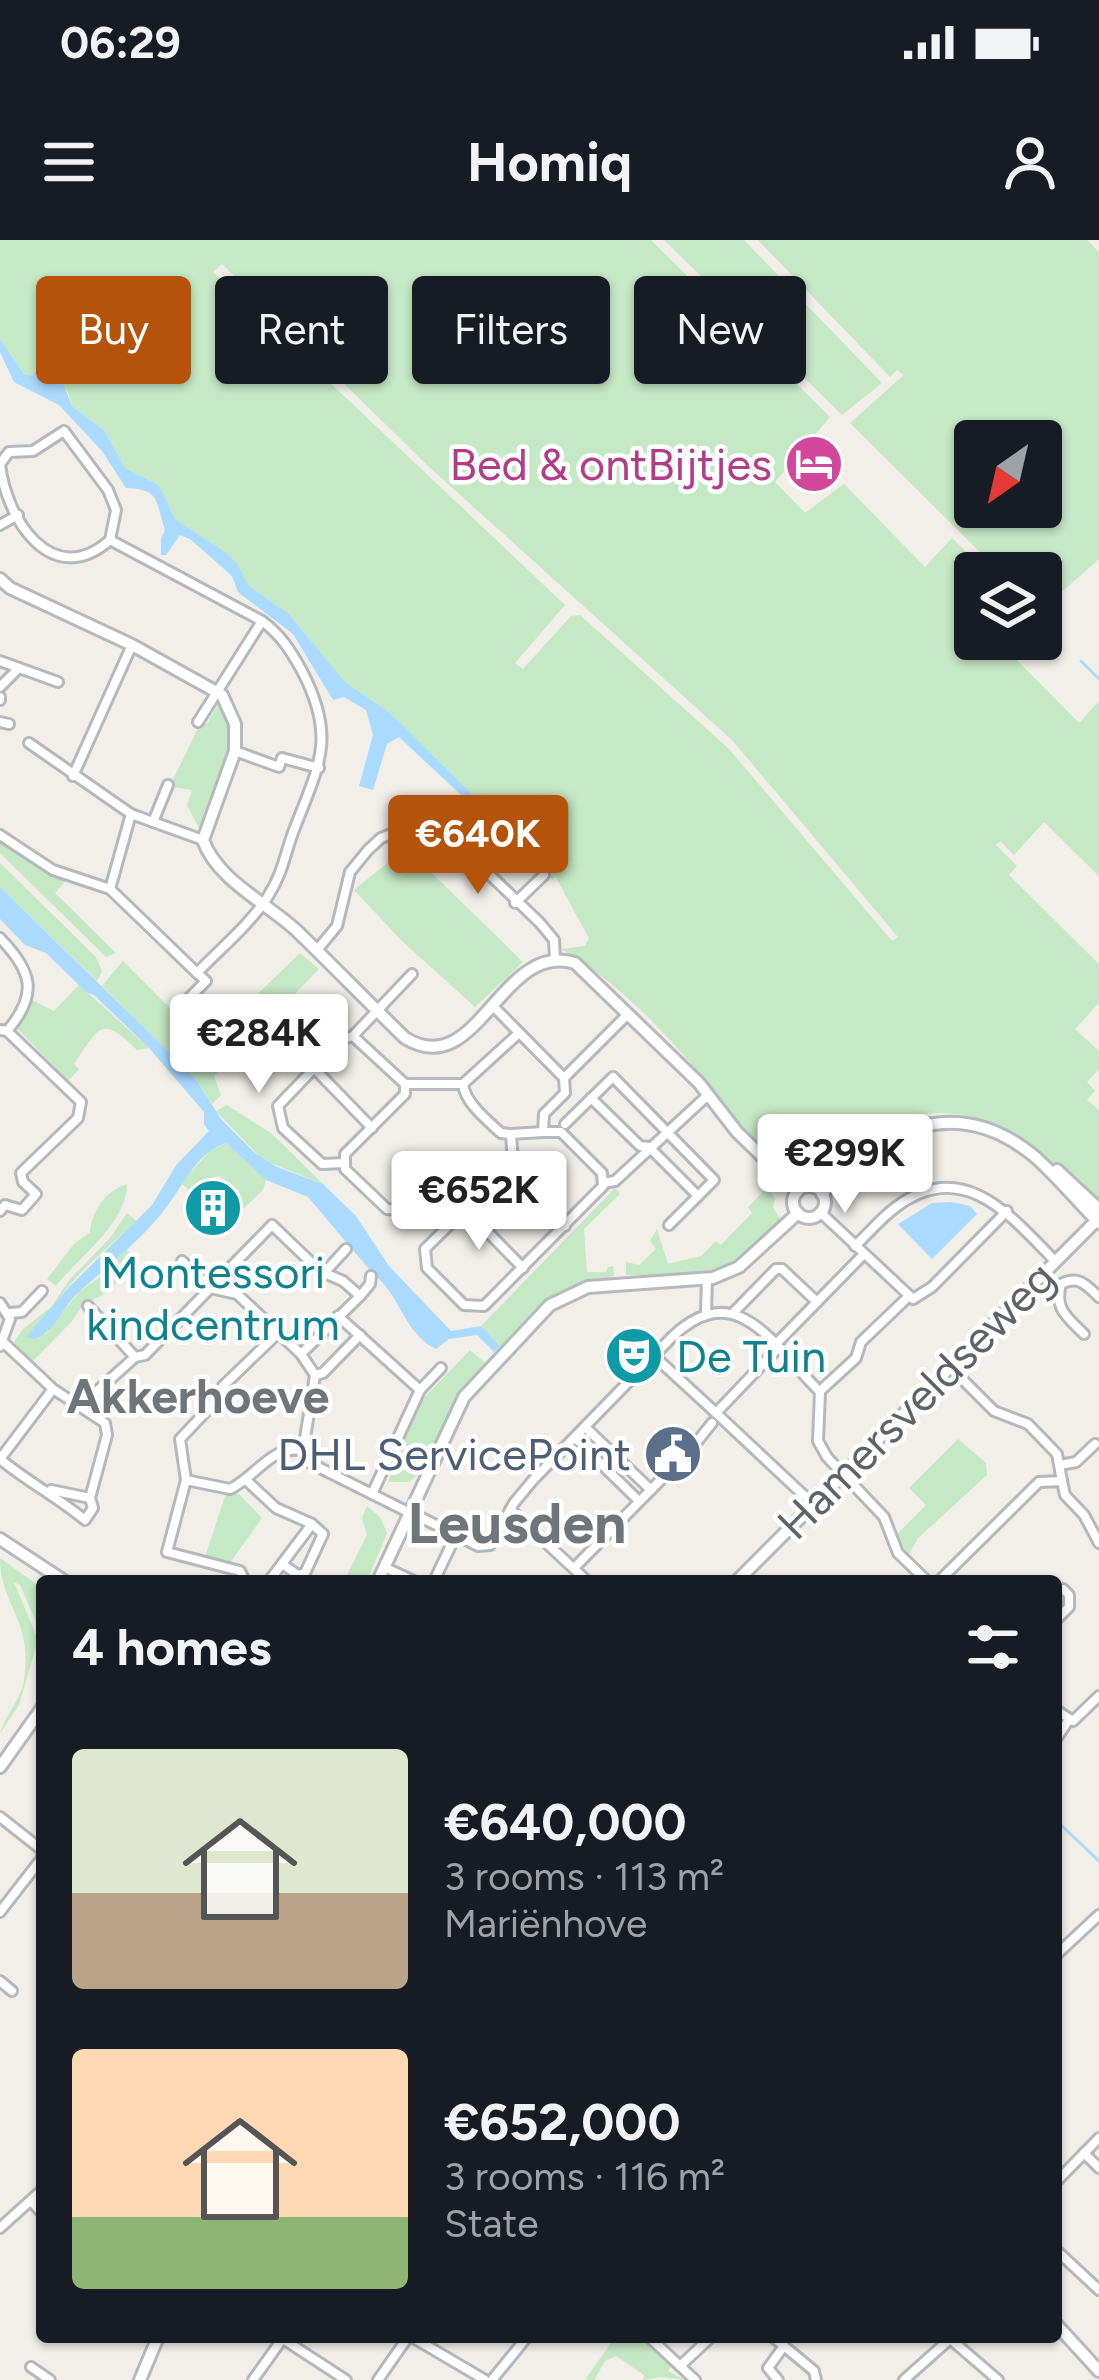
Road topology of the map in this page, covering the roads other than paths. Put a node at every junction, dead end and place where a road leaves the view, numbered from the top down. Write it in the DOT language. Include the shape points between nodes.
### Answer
graph roads {
  1 [pos="18,515"];
  2 [pos="0,525"];
  3 [pos="110,540"];
  4 [pos="0,579"];
  5 [pos="262,621"];
  6 [pos="132,645"];
  7 [pos="0,661"];
  8 [pos="19,668"];
  9 [pos="58,682"];
  10 [pos="0,687"];
  11 [pos="217,691"];
  12 [pos="198,722"];
  13 [pos="29,743"];
  14 [pos="235,751"];
  15 [pos="319,768"];
  16 [pos="74,776"];
  17 [pos="168,784"];
  18 [pos="131,814"];
  19 [pos="153,822"];
  20 [pos="0,835"];
  21 [pos="203,840"];
  22 [pos="544,874"];
  23 [pos="110,889"];
  24 [pos="264,902"];
  25 [pos="515,903"];
  26 [pos="0,938"];
  27 [pos="316,951"];
  28 [pos="555,959"];
  29 [pos="197,973"];
  30 [pos="412,974"];
  31 [pos="492,1005"];
  32 [pos="179,1008"];
  33 [pos="378,1011"];
  34 [pos="628,1014"];
  35 [pos="4,1030"];
  36 [pos="277,1030"];
  37 [pos="518,1033"];
  38 [pos="353,1036"];
  39 [pos="314,1068"];
  40 [pos="564,1078"];
  41 [pos="404,1084"];
  42 [pos="463,1084"];
  43 [pos="708,1095"];
  44 [pos="591,1098"];
  45 [pos="565,1124"];
  46 [pos="372,1128"];
  47 [pos="543,1132"];
  48 [pos="668,1132"];
  49 [pos="511,1134"];
  50 [pos="649,1147"];
  51 [pos="345,1163"];
  52 [pos="507,1169"];
  53 [pos="603,1184"];
  54 [pos="797,1190"];
  55 [pos="819,1191"];
  56 [pos="698,1196"];
  57 [pos="466,1209"];
  58 [pos="0,1211"];
  59 [pos="1007,1211"];
  60 [pos="820,1212"];
  61 [pos="798,1214"];
  62 [pos="1098,1216"];
  63 [pos="669,1225"];
  64 [pos="565,1226"];
  65 [pos="855,1246"];
  66 [pos="346,1249"];
  67 [pos="864,1254"];
  68 [pos="182,1261"];
  69 [pos="1050,1264"];
  70 [pos="523,1268"];
  71 [pos="325,1272"];
  72 [pos="371,1276"];
  73 [pos="707,1279"];
  74 [pos="1061,1284"];
  75 [pos="210,1288"];
  76 [pos="42,1291"];
  77 [pos="360,1296"];
  78 [pos="908,1297"];
  79 [pos="1099,1297"];
  80 [pos="817,1302"];
  81 [pos="0,1303"];
  82 [pos="88,1306"];
  83 [pos="706,1312"];
  84 [pos="734,1312"];
  85 [pos="9,1313"];
  86 [pos="338,1316"];
  87 [pos="278,1333"];
  88 [pos="1084,1334"];
  89 [pos="360,1335"];
  90 [pos="1,1344"];
  91 [pos="776,1347"];
  92 [pos="301,1354"];
  93 [pos="653,1356"];
  94 [pos="135,1357"];
  95 [pos="949,1366"];
  96 [pos="441,1368"];
  97 [pos="315,1375"];
  98 [pos="53,1389"];
  99 [pos="420,1390"];
  100 [pos="820,1392"];
  101 [pos="87,1408"];
  102 [pos="714,1418"];
  103 [pos="585,1427"];
  104 [pos="572,1440"];
  105 [pos="604,1443"];
  106 [pos="1095,1444"];
  107 [pos="303,1451"];
  108 [pos="595,1452"];
  109 [pos="1060,1465"];
  110 [pos="630,1468"];
  111 [pos="844,1473"];
  112 [pos="615,1478"];
  113 [pos="186,1480"];
  114 [pos="246,1480"];
  115 [pos="1061,1481"];
  116 [pos="46,1489"];
  117 [pos="652,1490"];
  118 [pos="372,1494"];
  119 [pos="90,1498"];
  120 [pos="639,1502"];
  121 [pos="813,1504"];
  122 [pos="511,1510"];
  123 [pos="408,1512"];
  124 [pos="422,1519"];
  125 [pos="312,1524"];
  126 [pos="455,1537"];
  127 [pos="0,1539"];
  128 [pos="1099,1543"];
  129 [pos="282,1564"];
  130 [pos="384,1567"];
  131 [pos="574,1568"];
  132 [pos="55,1575"];
  133 [pos="242,1575"];
  134 [pos="274,1575"];
  135 [pos="380,1575"];
  136 [pos="401,1575"];
  137 [pos="437,1575"];
  138 [pos="581,1575"];
  139 [pos="743,1575"];
  140 [pos="921,1575"];
  141 [pos="945,1575"];
  142 [pos="1062,1588"];
  143 [pos="1062,1614"];
  144 [pos="1099,1696"];
  145 [pos="1062,1715"];
  146 [pos="36,1716"];
  147 [pos="1070,1721"];
  148 [pos="1062,1731"];
  149 [pos="0,1767"];
  150 [pos="0,1817"];
  151 [pos="36,1857"];
  152 [pos="36,1866"];
  153 [pos="0,1912"];
  154 [pos="1099,1915"];
  155 [pos="1087,1927"];
  156 [pos="1097,1935"];
  157 [pos="1062,1949"];
  158 [pos="0,1981"];
  159 [pos="12,1990"];
  160 [pos="1099,2138"];
  161 [pos="1084,2153"];
  162 [pos="1099,2168"];
  163 [pos="1062,2176"];
  164 [pos="36,2196"];
  165 [pos="31,2201"];
  166 [pos="36,2206"];
  167 [pos="0,2228"];
  168 [pos="1062,2256"];
  169 [pos="1099,2290"];
  170 [pos="1062,2330"];
  171 [pos="1072,2341"];
  172 [pos="155,2343"];
  173 [pos="279,2343"];
  174 [pos="290,2343"];
  175 [pos="406,2343"];
  176 [pos="421,2343"];
  177 [pos="521,2343"];
  178 [pos="655,2343"];
  179 [pos="705,2343"];
  180 [pos="780,2343"];
  181 [pos="944,2343"];
  182 [pos="954,2343"];
  183 [pos="784,2346"];
  184 [pos="1099,2359"];
  185 [pos="680,2366"];
  186 [pos="31,2367"];
  187 [pos="1099,2371"];
  188 [pos="990,2377"];
  189 [pos="50,2380"];
  190 [pos="140,2380"];
  191 [pos="253,2380"];
  192 [pos="346,2380"];
  193 [pos="378,2380"];
  194 [pos="489,2380"];
  195 [pos="695,2380"];
  196 [pos="778,2380"];
  197 [pos="816,2380"];
  198 [pos="904,2380"];
  1 -- 2 [label="street"];
  1 -- 3 [label="street" via="45,552 70,560"];
  1 -- 3 [label="street" via="3,491 0,464 9,452 33,452 64,430 109,490 116,510"];
  3 -- 5 [label="street"];
  4 -- 6 [label="street"];
  5 -- 11 [label="street"];
  5 -- 15 [label="street" via="279,634 315,697 323,727"];
  6 -- 11 [label="street"];
  6 -- 16 [label="street"];
  7 -- 8 [label="street"];
  8 -- 9 [label="street"];
  8 -- 10 [label="street"];
  11 -- 12 [label="street"];
  11 -- 14 [label="street" via="235,724"];
  13 -- 16 [label="street"];
  14 -- 15 [label="street"];
  14 -- 21 [label="street"];
  15 -- 24 [label="street" via="288,861"];
  16 -- 18 [label="street"];
  17 -- 19 [label="street"];
  18 -- 19 [label="street"];
  18 -- 23 [label="street"];
  19 -- 21 [label="street"];
  20 -- 23 [label="street" via="53,870"];
  21 -- 24 [label="street" via="220,869"];
  22 -- 25 [label="street"];
  23 -- 29 [label="street"];
  24 -- 27 [label="street"];
  24 -- 29 [label="street"];
  25 -- 27 [label="street" via="440,827 421,822 381,838 350,872 337,926"];
  25 -- 28 [label="street" via="554,940"];
  26 -- 35 [label="street" via="24,962 28,991 25,1010"];
  27 -- 33 [label="street"];
  28 -- 31 [label="street" via="534,964"];
  28 -- 34 [label="street" via="585,970"];
  29 -- 32 [label="street" via="206,981"];
  30 -- 33 [label="street"];
  31 -- 33 [label="street" via="440,1048 416,1044"];
  31 -- 37 [label="street"];
  33 -- 38 [label="street"];
  34 -- 40 [label="street"];
  34 -- 43 [label="street"];
  35 -- 58 [label="street" via="82,1102 79,1118 21,1173 35,1194 22,1210"];
  36 -- 39 [label="street"];
  37 -- 40 [label="street"];
  37 -- 42 [label="street"];
  38 -- 39 [label="street"];
  38 -- 41 [label="street"];
  39 -- 46 [label="street"];
  39 -- 51 [label="street" via="278,1106 283,1128 322,1164"];
  40 -- 47 [label="street" via="565,1094 544,1114"];
  41 -- 42 [label="street"];
  41 -- 46 [label="street"];
  42 -- 49 [label="street" via="482,1116"];
  43 -- 48 [label="street"];
  43 -- 54 [label="street"];
  44 -- 45 [label="street"];
  44 -- 48 [label="street" via="613,1077"];
  44 -- 50 [label="street"];
  46 -- 51 [label="street"];
  47 -- 49 [label="street"];
  47 -- 53 [label="street" via="561,1132 602,1173"];
  48 -- 50 [label="street"];
  48 -- 56 [label="street" via="714,1180"];
  49 -- 52 [label="street"];
  50 -- 53 [label="street"];
  50 -- 56 [label="street"];
  51 -- 57 [label="street" via="387,1209 405,1210 436,1179"];
  52 -- 57 [label="street"];
  52 -- 64 [label="street"];
  53 -- 64 [label="street"];
  54 -- 55 [label="street"];
  54 -- 61 [label="street"];
  55 -- 60 [label="street"];
  55 -- 62 [label="street" via="886,1138 966,1125 1028,1152"];
  56 -- 63 [label="street"];
  57 -- 70 [label="street"];
  57 -- 70 [label="street" via="425,1250 427,1268 464,1305 484,1306"];
  59 -- 65 [label="street" via="958,1188 927,1191 893,1209"];
  59 -- 69 [label="street"];
  59 -- 78 [label="street" via="921,1297"];
  60 -- 61 [label="street"];
  60 -- 65 [label="street"];
  61 -- 73 [label="street" via="739,1267"];
  62 -- 69 [label="street, Hamersveldseweg"];
  64 -- 70 [label="street"];
  65 -- 67 [label="street"];
  66 -- 71 [label="street"];
  67 -- 78 [label="street"];
  67 -- 80 [label="street"];
  68 -- 75 [label="street"];
  69 -- 74 [label="street"];
  69 -- 95 [label="street, Hamersveldseweg"];
  71 -- 75 [label="street" via="272,1225"];
  71 -- 77 [label="street"];
  72 -- 77 [label="street"];
  73 -- 83 [label="street"];
  73 -- 123 [label="street" via="588,1287 550,1305 464,1397"];
  74 -- 79 [label="street" via="1081,1280"];
  74 -- 88 [label="street" via="1059,1308"];
  75 -- 87 [label="street" via="237,1294"];
  75 -- 94 [label="street"];
  76 -- 85 [label="street" via="22,1312"];
  77 -- 86 [label="street"];
  78 -- 100 [label="street"];
  80 -- 84 [label="street" via="776,1269"];
  80 -- 91 [label="street"];
  81 -- 85 [label="street"];
  82 -- 94 [label="street"];
  83 -- 84 [label="street"];
  83 -- 93 [label="street"];
  84 -- 91 [label="street"];
  85 -- 90 [label="street"];
  86 -- 89 [label="street"];
  86 -- 92 [label="street"];
  87 -- 92 [label="street"];
  87 -- 113 [label="street" via="180,1438"];
  89 -- 97 [label="street"];
  89 -- 99 [label="street"];
  90 -- 98 [label="street"];
  91 -- 100 [label="street"];
  91 -- 102 [label="street"];
  92 -- 97 [label="street"];
  93 -- 102 [label="street"];
  93 -- 103 [label="street"];
  94 -- 101 [label="street"];
  95 -- 109 [label="street" via="994,1412 1028,1424"];
  95 -- 111 [label="street, Hamersveldseweg"];
  96 -- 99 [label="street"];
  97 -- 107 [label="street"];
  98 -- 101 [label="street"];
  98 -- 116 [label="street" via="0,1460"];
  99 -- 118 [label="street"];
  100 -- 111 [label="street" via="818,1441"];
  101 -- 119 [label="street" via="107,1435"];
  102 -- 117 [label="street"];
  102 -- 121 [label="street"];
  103 -- 104 [label="street"];
  103 -- 105 [label="street"];
  104 -- 108 [label="street"];
  104 -- 122 [label="street"];
  105 -- 108 [label="street"];
  105 -- 110 [label="street"];
  106 -- 109 [label="street"];
  107 -- 114 [label="street" via="278,1453"];
  107 -- 118 [label="street" via="313,1467"];
  108 -- 112 [label="street"];
  109 -- 115 [label="street"];
  110 -- 112 [label="street"];
  110 -- 117 [label="street"];
  111 -- 121 [label="street, Hamersveldseweg"];
  111 -- 140 [label="street"];
  112 -- 120 [label="street"];
  113 -- 114 [label="street" via="230,1489"];
  113 -- 133 [label="street" via="166,1552"];
  114 -- 125 [label="street" via="285,1514"];
  115 -- 128 [label="street"];
  115 -- 141 [label="street" via="1039,1482"];
  116 -- 119 [label="street"];
  116 -- 119 [label="street" via="85,1520"];
  117 -- 120 [label="street"];
  118 -- 123 [label="street"];
  120 -- 131 [label="street"];
  121 -- 139 [label="street, Hamersveldseweg"];
  122 -- 126 [label="street" via="490,1545"];
  122 -- 131 [label="street"];
  123 -- 130 [label="street"];
  124 -- 126 [label="street"];
  125 -- 129 [label="street"];
  125 -- 129 [label="street" via="323,1538 304,1573"];
  126 -- 137 [label="street"];
  127 -- 132 [label="street"];
  129 -- 134 [label="street"];
  130 -- 135 [label="street"];
  130 -- 136 [label="street"];
  131 -- 138 [label="street"];
  142 -- 143 [label="street" via="1069,1607"];
  144 -- 147 [label="street"];
  145 -- 147 [label="street"];
  146 -- 149 [label="street"];
  147 -- 148 [label="street"];
  150 -- 151 [label="street"];
  152 -- 153 [label="street"];
  154 -- 155 [label="street"];
  155 -- 156 [label="street"];
  155 -- 157 [label="street"];
  158 -- 159 [label="street"];
  160 -- 161 [label="street"];
  161 -- 162 [label="street"];
  161 -- 163 [label="street"];
  164 -- 165 [label="street"];
  165 -- 166 [label="street"];
  165 -- 167 [label="street"];
  168 -- 169 [label="street"];
  170 -- 171 [label="street"];
  171 -- 184 [label="street"];
  171 -- 187 [label="street"];
  172 -- 190 [label="street"];
  173 -- 191 [label="street"];
  174 -- 192 [label="street"];
  175 -- 193 [label="street"];
  176 -- 194 [label="street"];
  177 -- 194 [label="street"];
  178 -- 185 [label="street"];
  179 -- 185 [label="street"];
  180 -- 183 [label="street"];
  181 -- 198 [label="street"];
  182 -- 188 [label="street"];
  183 -- 196 [label="street" via="768,2368"];
  183 -- 197 [label="street"];
  185 -- 195 [label="street"];
  186 -- 189 [label="street"];
}
